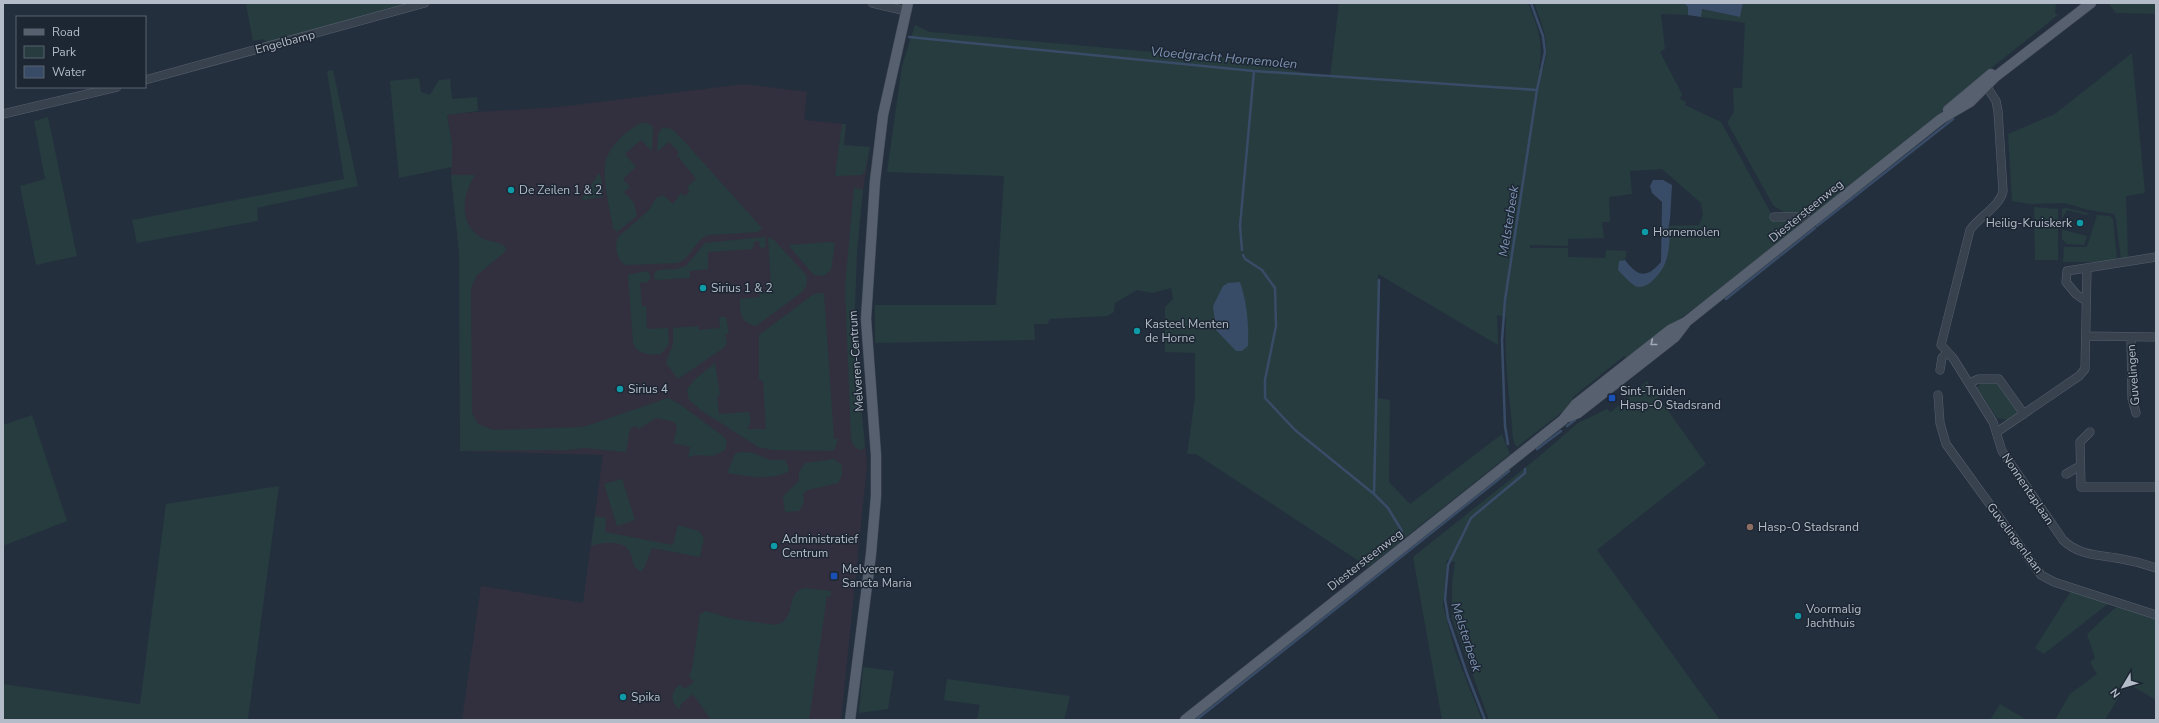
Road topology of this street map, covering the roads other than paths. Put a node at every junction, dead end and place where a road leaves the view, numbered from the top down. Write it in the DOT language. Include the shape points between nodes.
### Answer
graph roads {
  1 [pos="425,3"];
  2 [pos="872,3"];
  3 [pos="2080,3"];
  4 [pos="2091,3"];
  5 [pos="907,7"];
  6 [pos="146,80"];
  7 [pos="1984,84"];
  8 [pos="113,88"];
  9 [pos="3,114"];
  10 [pos="1774,217"];
  11 [pos="1812,222"];
  12 [pos="2156,257"];
  13 [pos="2086,269"];
  14 [pos="2086,301"];
  15 [pos="2086,336"];
  16 [pos="2131,337"];
  17 [pos="2153,337"];
  18 [pos="1947,353"];
  19 [pos="1940,370"];
  20 [pos="1970,384"];
  21 [pos="1938,395"];
  22 [pos="2136,413"];
  23 [pos="2024,414"];
  24 [pos="1997,432"];
  25 [pos="2090,432"];
  26 [pos="2080,466"];
  27 [pos="2066,474"];
  28 [pos="2156,487"];
  29 [pos="2156,568"];
  30 [pos="2156,615"];
  31 [pos="850,720"];
  32 [pos="1184,720"];
  1 -- 6 [label="street, Engelbamp"];
  2 -- 5 [label="street"];
  3 -- 7 [label="main road, Diestersteenweg"];
  4 -- 7 [label="main road, Diestersteenweg"];
  5 -- 31 [label="main road, Melveren-Centrum" via="883,115 875,180 866,319 876,455 876,496"];
  7 -- 11 [label="main road, Diestersteenweg"];
  7 -- 18 [label="street" via="1996,101 1998,111 2003,191 2002,197 1970,230 1966,241 1941,345"];
  8 -- 9 [label="street"];
  10 -- 11 [label="street" via="1799,216 1806,217"];
  11 -- 32 [label="main road, Diestersteenweg" via="1686,322 1666,333 1576,404 1563,420"];
  12 -- 13 [label="street"];
  13 -- 14 [label="street"];
  13 -- 14 [label="street" via="2071,269 2065,275 2066,282"];
  14 -- 15 [label="street"];
  15 -- 16 [label="street, Guvelingen"];
  15 -- 23 [label="street" via="2085,369 2080,376"];
  16 -- 17 [label="street, Guvelingen"];
  16 -- 22 [label="street, Guvelingen" via="2132,398"];
  18 -- 19 [label="street" via="1942,358"];
  18 -- 20 [label="street, Nonnentaplaan"];
  20 -- 23 [label="street" via="1978,379 1999,379"];
  20 -- 24 [label="street, Nonnentaplaan"];
  21 -- 30 [label="street, Guvelingenlaan" via="1940,423 1946,444 2041,574 2054,582"];
  23 -- 24 [label="street"];
  24 -- 29 [label="street, Nonnentaplaan" via="2002,451 2068,545 2084,553 2138,562"];
  25 -- 26 [label="street" via="2081,440"];
  26 -- 27 [label="street"];
  26 -- 28 [label="street" via="2081,487"];
}
